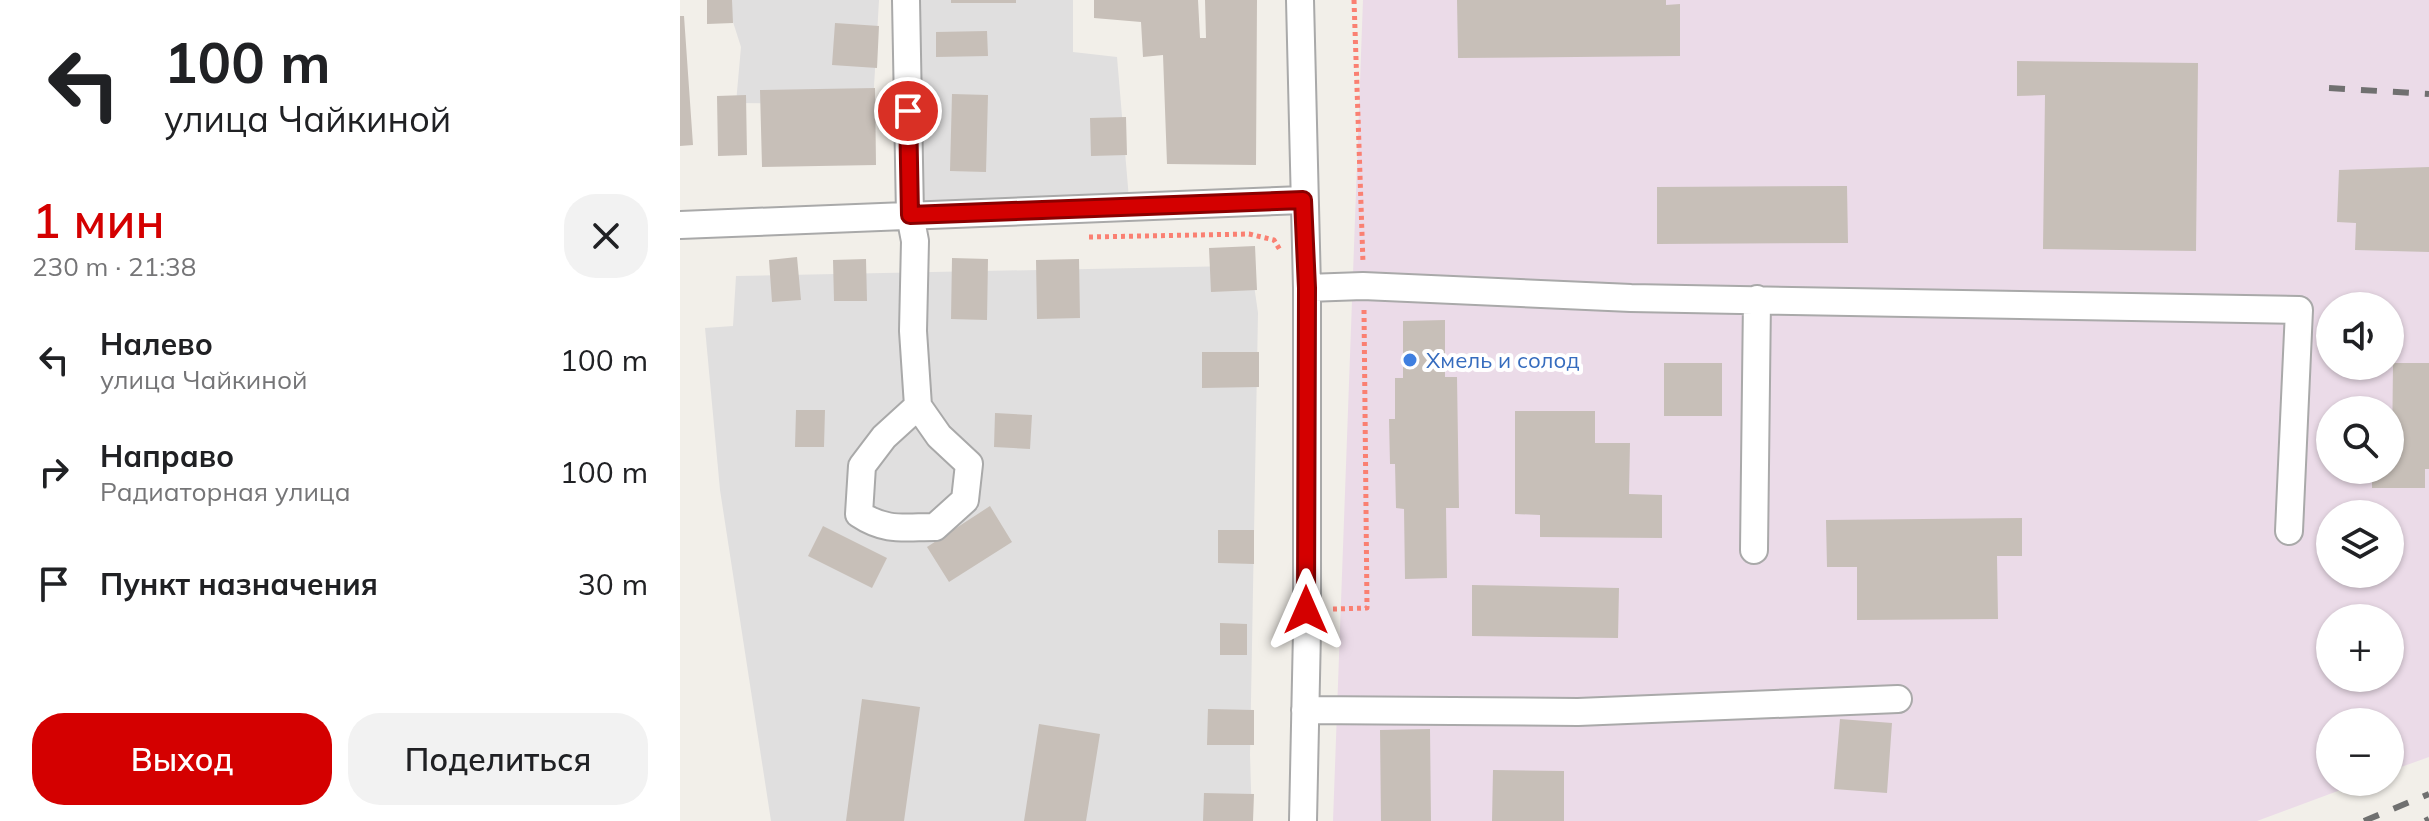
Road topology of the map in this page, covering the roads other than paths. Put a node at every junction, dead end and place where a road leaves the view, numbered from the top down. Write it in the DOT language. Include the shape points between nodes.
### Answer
graph roads {
  1 [pos="906,0"];
  2 [pos="1300,0"];
  3 [pos="1303,200"];
  4 [pos="910,215"];
  5 [pos="680,225"];
  6 [pos="1307,288"];
  7 [pos="1757,299"];
  8 [pos="918,406"];
  9 [pos="2289,531"];
  10 [pos="1754,550"];
  11 [pos="1898,699"];
  12 [pos="1305,710"];
  13 [pos="1303,821"];
  1 -- 4 [label="street"];
  2 -- 3 [label="street"];
  3 -- 4 [label="street"];
  3 -- 6 [label="street"];
  4 -- 5 [label="street"];
  4 -- 8 [label="street"];
  6 -- 7 [label="street"];
  6 -- 12 [label="street"];
  7 -- 9 [label="street" via="2299,310"];
  7 -- 10 [label="street"];
  8 -- 8 [label="street" via="862,466 859,514 875,525 935,527 965,500 969,464 939,436"];
  11 -- 12 [label="street" via="1578,712"];
  12 -- 13 [label="street"];
}
